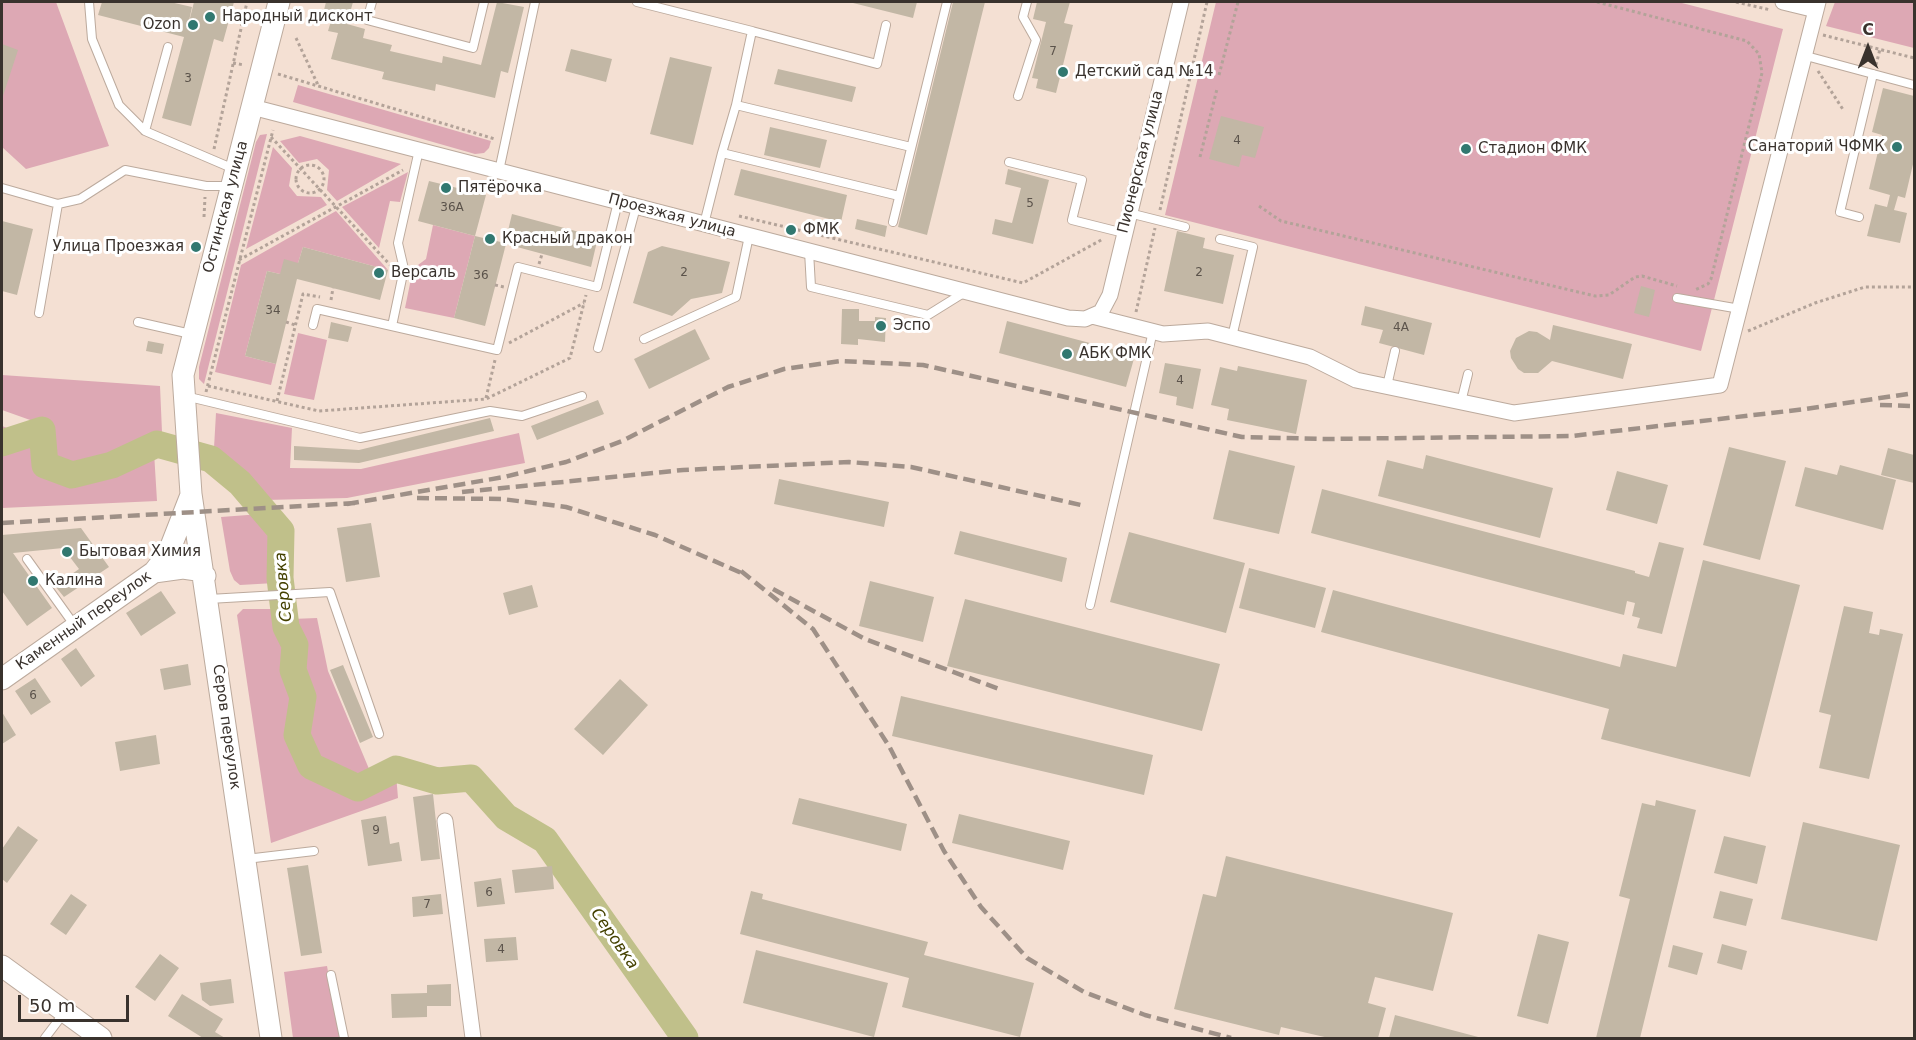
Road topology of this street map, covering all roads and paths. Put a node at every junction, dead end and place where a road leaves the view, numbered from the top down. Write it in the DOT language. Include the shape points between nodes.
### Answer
graph roads {
  1 [pos="88,2"];
  2 [pos="247,2"];
  3 [pos="279,2"];
  4 [pos="372,2"];
  5 [pos="484,2"];
  6 [pos="535,2"];
  7 [pos="637,2"];
  8 [pos="947,2"];
  9 [pos="1027,2"];
  10 [pos="1181,2"];
  11 [pos="1207,2"];
  12 [pos="1238,2"];
  13 [pos="1597,2"];
  14 [pos="1784,2"];
  15 [pos="1817,6"];
  16 [pos="886,25"];
  17 [pos="752,31"];
  18 [pos="1812,32"];
  19 [pos="296,38"];
  20 [pos="168,47"];
  21 [pos="1914,58"];
  22 [pos="1805,60"];
  23 [pos="233,63"];
  24 [pos="244,65"];
  25 [pos="1873,74"];
  26 [pos="1191,75"];
  27 [pos="1219,75"];
  28 [pos="286,76"];
  29 [pos="1198,77"];
  30 [pos="318,85"];
  31 [pos="1914,85"];
  32 [pos="1217,89"];
  33 [pos="1018,96"];
  34 [pos="736,105"];
  35 [pos="252,107"];
  36 [pos="1844,111"];
  37 [pos="273,130"];
  38 [pos="145,131"];
  39 [pos="272,137"];
  40 [pos="493,137"];
  41 [pos="911,147"];
  42 [pos="722,153"];
  43 [pos="417,157"];
  44 [pos="1200,157"];
  45 [pos="212,159"];
  46 [pos="1009,162"];
  47 [pos="300,169"];
  48 [pos="499,171"];
  49 [pos="233,178"];
  50 [pos="206,186"];
  51 [pos="2,188"];
  52 [pos="320,189"];
  53 [pos="899,196"];
  54 [pos="618,202"];
  55 [pos="57,204"];
  56 [pos="336,206"];
  57 [pos="1259,206"];
  58 [pos="636,207"];
  59 [pos="1129,213"];
  60 [pos="1859,217"];
  61 [pos="204,218"];
  62 [pos="1157,220"];
  63 [pos="893,222"];
  64 [pos="704,224"];
  65 [pos="1185,227"];
  66 [pos="1124,233"];
  67 [pos="748,236"];
  68 [pos="1220,238"];
  69 [pos="809,251"];
  70 [pos="542,254"];
  71 [pos="239,260"];
  72 [pos="550,267"];
  73 [pos="394,269"];
  74 [pos="495,285"];
  75 [pos="589,285"];
  76 [pos="1681,287"];
  77 [pos="1914,287"];
  78 [pos="333,288"];
  79 [pos="1690,290"];
  80 [pos="965,292"];
  81 [pos="502,298"];
  82 [pos="1677,298"];
  83 [pos="331,300"];
  84 [pos="341,302"];
  85 [pos="584,303"];
  86 [pos="1740,309"];
  87 [pos="1136,312"];
  88 [pos="39,313"];
  89 [pos="1092,316"];
  90 [pos="138,322"];
  91 [pos="286,322"];
  92 [pos="295,325"];
  93 [pos="313,325"];
  94 [pos="392,326"];
  95 [pos="1154,332"];
  96 [pos="192,334"];
  97 [pos="1232,337"];
  98 [pos="1732,338"];
  99 [pos="644,339"];
  100 [pos="598,348"];
  101 [pos="497,350"];
  102 [pos="1395,351"];
  103 [pos="1468,374"];
  104 [pos="1387,386"];
  105 [pos="582,396"];
  106 [pos="486,399"];
  107 [pos="277,401"];
  108 [pos="1461,402"];
  109 [pos="184,405"];
  110 [pos="190,485"];
  111 [pos="27,559"];
  112 [pos="154,572"];
  113 [pos="205,576"];
  114 [pos="208,599"];
  115 [pos="1090,604"];
  116 [pos="75,626"];
  117 [pos="2,680"];
  118 [pos="379,734"];
  119 [pos="445,821"];
  120 [pos="314,851"];
  121 [pos="244,859"];
  122 [pos="2,966"];
  123 [pos="331,975"];
  124 [pos="65,1012"];
  125 [pos="45,1038"];
  126 [pos="101,1038"];
  127 [pos="271,1038"];
  128 [pos="344,1038"];
  129 [pos="473,1038"];
  1 -- 38 [label="lane" via="92,39 119,105"];
  2 -- 23 [label="path"];
  3 -- 35 [label="street, Остинская улица"];
  4 -- 5 [label="lane" via="367,20 473,48"];
  6 -- 48 [label="lane"];
  7 -- 17 [label="lane"];
  8 -- 41 [label="lane"];
  9 -- 33 [label="lane" via="1023,16 1036,40"];
  10 -- 59 [label="street, Пионерская улица"];
  11 -- 26 [label="path"];
  12 -- 27 [label="path"];
  13 -- 79 [label="path" via="1747,41 1759,54 1762,74 1711,279"];
  14 -- 15 [label="street"];
  15 -- 18 [label="street"];
  16 -- 17 [label="lane" via="877,64"];
  17 -- 34 [label="lane"];
  18 -- 21 [label="path"];
  18 -- 22 [label="street"];
  19 -- 30 [label="path"];
  20 -- 38 [label="lane"];
  22 -- 25 [label="lane"];
  22 -- 36 [label="path" via="1815,67"];
  22 -- 86 [label="street"];
  23 -- 24 [label="path"];
  23 -- 45 [label="path"];
  25 -- 31 [label="lane"];
  25 -- 60 [label="lane" via="1840,212"];
  26 -- 29 [label="path"];
  26 -- 62 [label="path"];
  28 -- 30 [label="path"];
  30 -- 40 [label="path"];
  32 -- 44 [label="path"];
  34 -- 41 [label="lane"];
  34 -- 42 [label="lane"];
  35 -- 43 [label="street, Проезжая улица"];
  35 -- 49 [label="street, Остинская улица"];
  37 -- 39 [label="path"];
  38 -- 45 [label="lane"];
  39 -- 47 [label="path"];
  39 -- 71 [label="path"];
  41 -- 53 [label="lane"];
  42 -- 53 [label="lane"];
  42 -- 64 [label="lane"];
  43 -- 48 [label="street, Проезжая улица"];
  43 -- 56 [label="path"];
  43 -- 94 [label="lane" via="398,243 404,269"];
  45 -- 49 [label="lane"];
  46 -- 66 [label="lane" via="1082,180 1072,220"];
  47 -- 52 [label="path"];
  47 -- 52 [label="path" via="309,165 318,168 324,181"];
  47 -- 52 [label="path" via="296,177 300,189 312,194"];
  48 -- 54 [label="street, Проезжая улица"];
  49 -- 50 [label="lane"];
  49 -- 96 [label="street, Остинская улица"];
  50 -- 55 [label="lane" via="125,170 80,199"];
  50 -- 61 [label="path"];
  51 -- 55 [label="lane"];
  52 -- 56 [label="path"];
  53 -- 63 [label="lane"];
  54 -- 58 [label="street, Проезжая улица"];
  54 -- 75 [label="lane" via="597,287"];
  55 -- 88 [label="lane"];
  56 -- 71 [label="path"];
  56 -- 73 [label="path"];
  57 -- 76 [label="path" via="1281,221 1595,296 1609,295 1642,276"];
  58 -- 64 [label="street, Проезжая улица"];
  58 -- 100 [label="lane"];
  59 -- 62 [label="lane"];
  59 -- 66 [label="street, Пионерская улица"];
  62 -- 65 [label="lane"];
  62 -- 87 [label="path"];
  64 -- 67 [label="street, Проезжая улица"];
  66 -- 89 [label="street, Пионерская улица" via="1107,304"];
  67 -- 69 [label="street, Проезжая улица"];
  67 -- 99 [label="lane" via="736,297"];
  68 -- 97 [label="lane" via="1253,247"];
  69 -- 80 [label="street, Проезжая улица"];
  69 -- 80 [label="lane" via="812,287 928,315"];
  70 -- 72 [label="path" via="539,264"];
  71 -- 107 [label="path" via="208,386"];
  74 -- 81 [label="path" via="505,288"];
  75 -- 85 [label="path"];
  75 -- 101 [label="lane" via="518,267"];
  77 -- 98 [label="path" via="1865,287"];
  78 -- 83 [label="path"];
  80 -- 89 [label="street, Проезжая улица" via="1068,318"];
  82 -- 86 [label="lane"];
  83 -- 84 [label="path"];
  83 -- 92 [label="path" via="303,294"];
  85 -- 101 [label="path"];
  85 -- 106 [label="path" via="570,358"];
  86 -- 98 [label="street"];
  89 -- 95 [label="street, Проезжая улица"];
  90 -- 96 [label="lane"];
  91 -- 92 [label="path"];
  92 -- 107 [label="path"];
  93 -- 94 [label="lane" via="316,309"];
  94 -- 101 [label="lane"];
  95 -- 97 [label="street, Проезжая улица" via="1208,331"];
  95 -- 115 [label="lane"];
  96 -- 109 [label="street, Остинская улица" via="183,375"];
  97 -- 104 [label="street, Проезжая улица" via="1310,357 1356,380"];
  98 -- 108 [label="street, Проезжая улица" via="1720,385 1514,413"];
  101 -- 106 [label="path"];
  102 -- 104 [label="lane"];
  103 -- 108 [label="lane"];
  104 -- 108 [label="street, Проезжая улица"];
  105 -- 109 [label="lane" via="522,416 490,411 360,438"];
  106 -- 107 [label="path" via="319,411"];
  109 -- 110 [label="street, Серов переулок"];
  110 -- 112 [label="street, Каменный переулок" via="168,554"];
  110 -- 113 [label="street, Серов переулок"];
  111 -- 116 [label="lane"];
  112 -- 113 [label="street" via="183,568"];
  112 -- 116 [label="street, Каменный переулок"];
  113 -- 114 [label="street, Серов переулок"];
  114 -- 118 [label="lane" via="330,592"];
  114 -- 121 [label="street, Серов переулок"];
  116 -- 117 [label="street, Каменный переулок"];
  119 -- 129 [label="street"];
  120 -- 121 [label="lane"];
  121 -- 127 [label="street, Серов переулок"];
  122 -- 124 [label="street"];
  123 -- 128 [label="lane"];
  124 -- 125 [label="lane"];
  124 -- 126 [label="street"];
}
